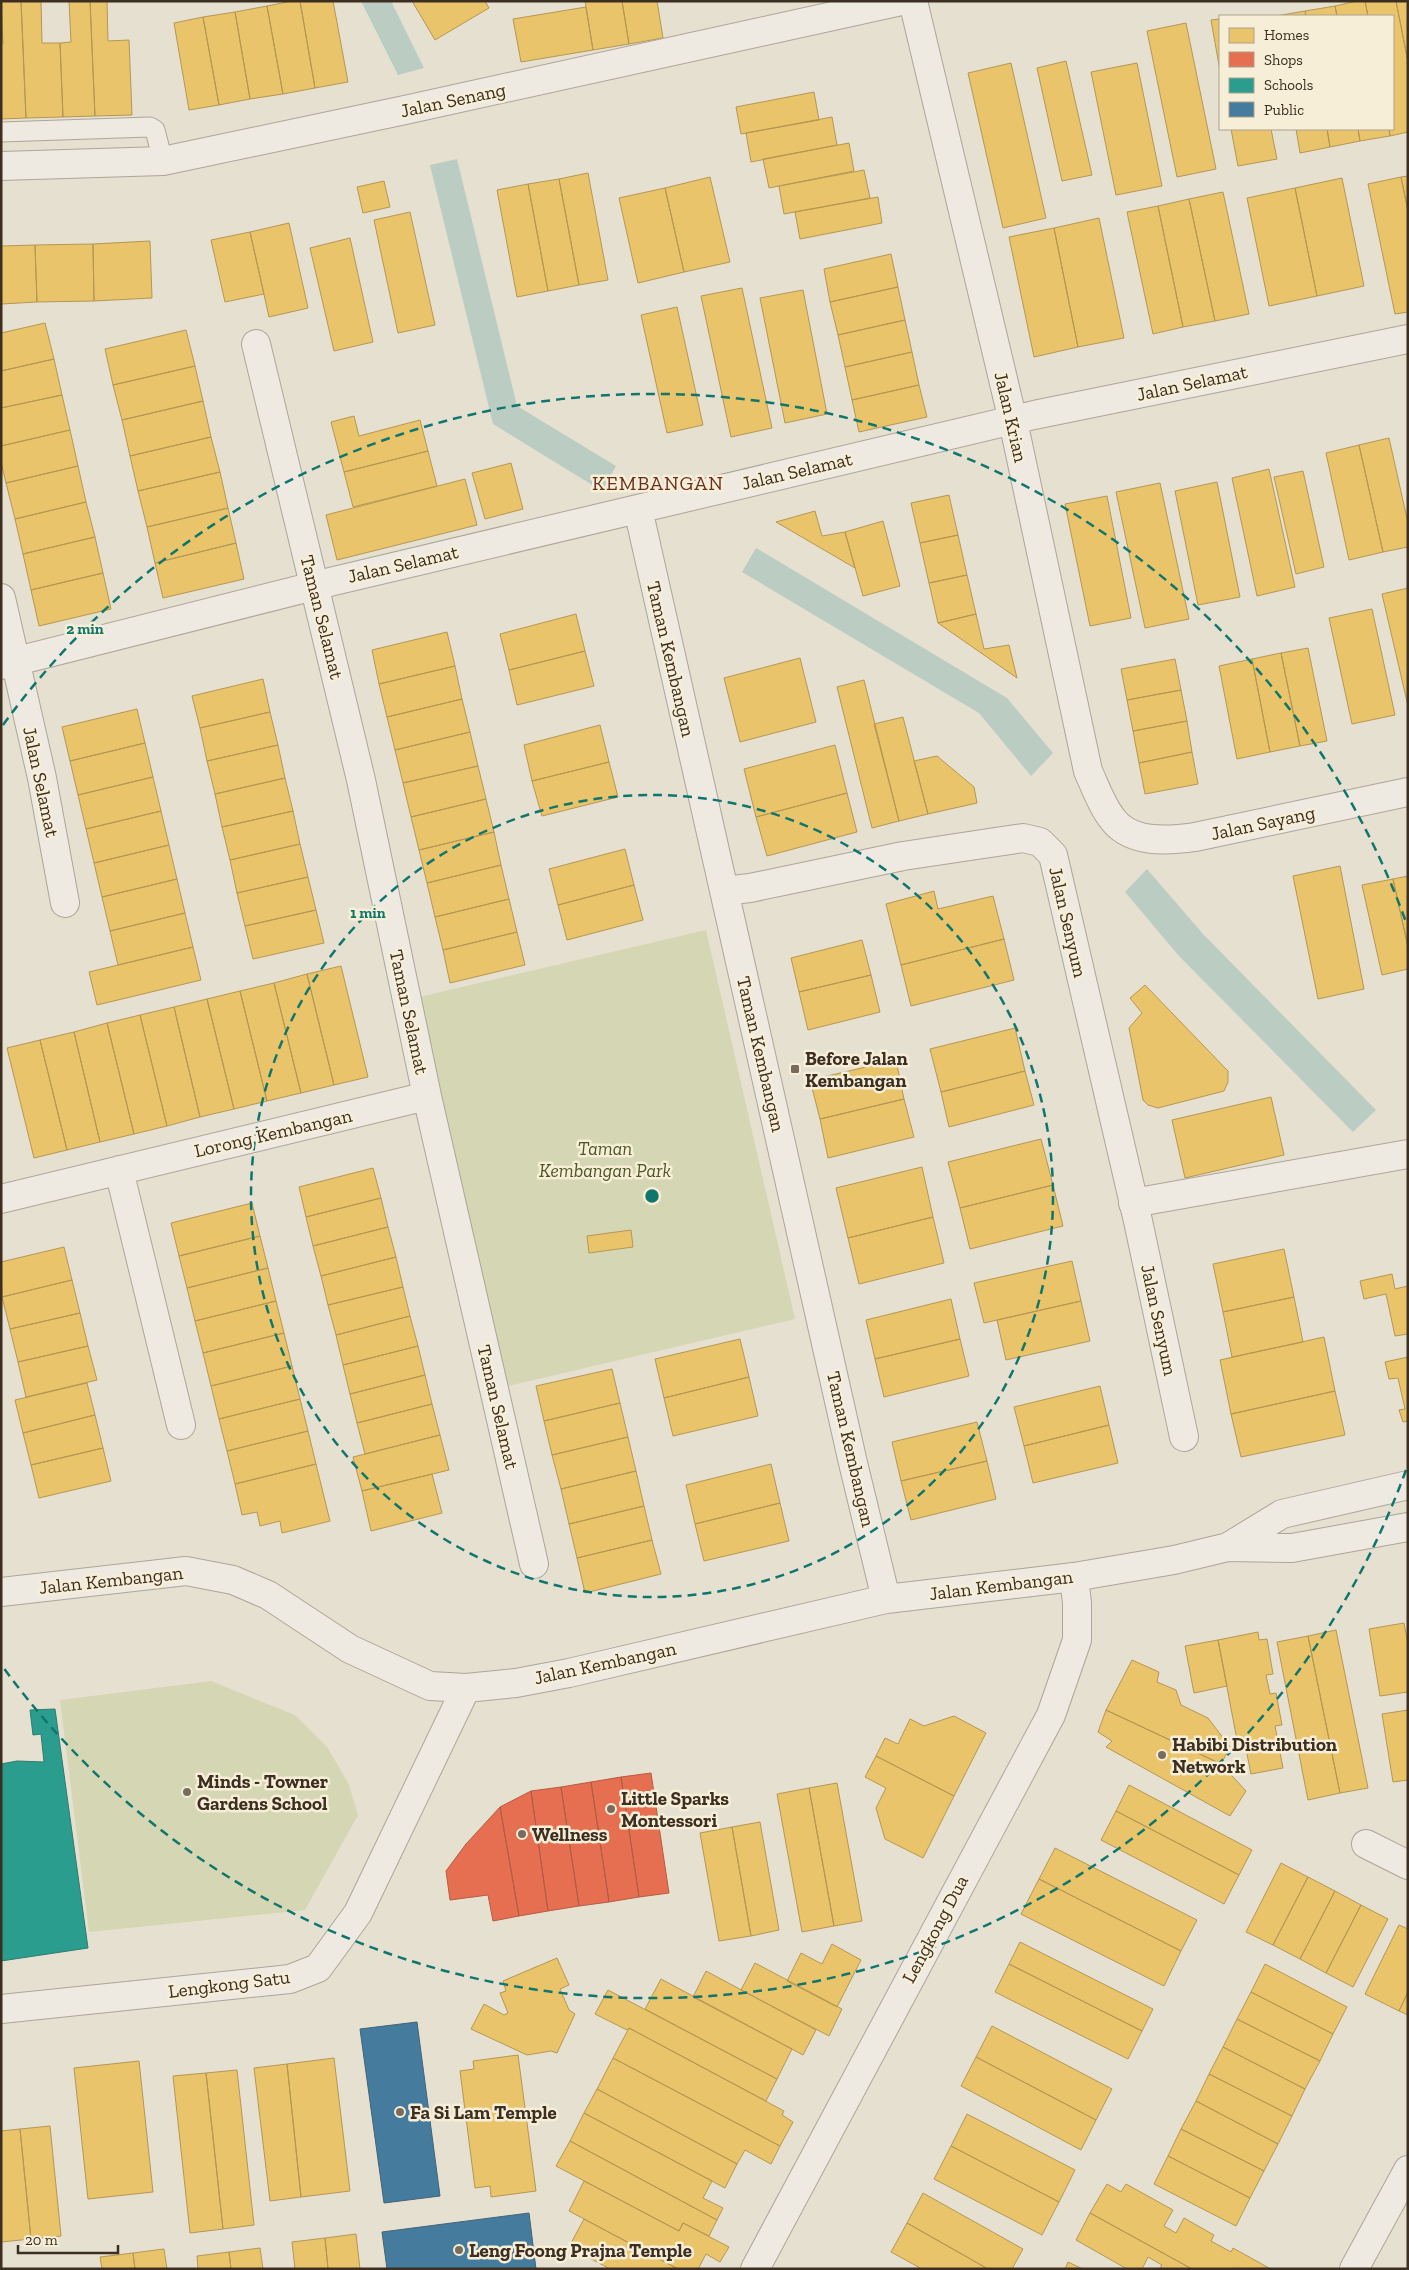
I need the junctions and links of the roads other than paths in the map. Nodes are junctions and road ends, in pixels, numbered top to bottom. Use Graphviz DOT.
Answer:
graph roads {
  1 [pos="901,1"];
  2 [pos="913,1"];
  3 [pos="1,132"];
  4 [pos="163,161"];
  5 [pos="1,166"];
  6 [pos="1408,339"];
  7 [pos="256,344"];
  8 [pos="1012,421"];
  9 [pos="638,509"];
  10 [pos="315,586"];
  11 [pos="1,598"];
  12 [pos="8,663"];
  13 [pos="1408,792"];
  14 [pos="1121,826"];
  15 [pos="724,891"];
  16 [pos="65,902"];
  17 [pos="427,1096"];
  18 [pos="1408,1154"];
  19 [pos="119,1170"];
  20 [pos="1,1199"];
  21 [pos="1133,1203"];
  22 [pos="181,1425"];
  23 [pos="1184,1437"];
  24 [pos="1408,1485"];
  25 [pos="1408,1526"];
  26 [pos="1228,1547"];
  27 [pos="534,1564"];
  28 [pos="1074,1577"];
  29 [pos="1,1592"];
  30 [pos="886,1599"];
  31 [pos="466,1688"];
  32 [pos="1366,1844"];
  33 [pos="1408,1865"];
  34 [pos="1,2009"];
  35 [pos="1408,2170"];
  36 [pos="754,2269"];
  37 [pos="1354,2269"];
  1 -- 4 [label="street, Jalan Senang"];
  2 -- 8 [label="street, Jalan Krian"];
  3 -- 4 [label="lane"];
  4 -- 5 [label="street, Jalan Senang"];
  6 -- 8 [label="street, Jalan Selamat"];
  7 -- 10 [label="street, Taman Selamat"];
  8 -- 9 [label="street, Jalan Selamat"];
  8 -- 14 [label="street, Jalan Krian"];
  9 -- 10 [label="street, Jalan Selamat"];
  9 -- 15 [label="street, Taman Kembangan"];
  10 -- 12 [label="street, Jalan Selamat"];
  10 -- 17 [label="street, Taman Selamat"];
  11 -- 12 [label="street, Jalan Selamat"];
  12 -- 16 [label="street, Jalan Selamat"];
  13 -- 14 [label="street, Jalan Sayang"];
  15 -- 21 [label="street, Jalan Senyum"];
  15 -- 30 [label="street, Taman Kembangan"];
  17 -- 19 [label="street, Lorong Kembangan"];
  17 -- 27 [label="street, Taman Selamat"];
  18 -- 21 [label="street"];
  19 -- 20 [label="street, Lorong Kembangan"];
  19 -- 22 [label="street"];
  21 -- 23 [label="street, Jalan Senyum"];
  24 -- 26 [label="street, Jalan Kembangan"];
  25 -- 26 [label="street, Jalan Kembangan"];
  26 -- 28 [label="street, Jalan Kembangan"];
  28 -- 30 [label="street, Jalan Kembangan"];
  28 -- 36 [label="street, Lengkong Dua"];
  29 -- 31 [label="street, Jalan Kembangan"];
  30 -- 31 [label="street, Jalan Kembangan"];
  31 -- 34 [label="street, Lengkong Satu"];
  32 -- 33 [label="street"];
  35 -- 37 [label="street"];
}
